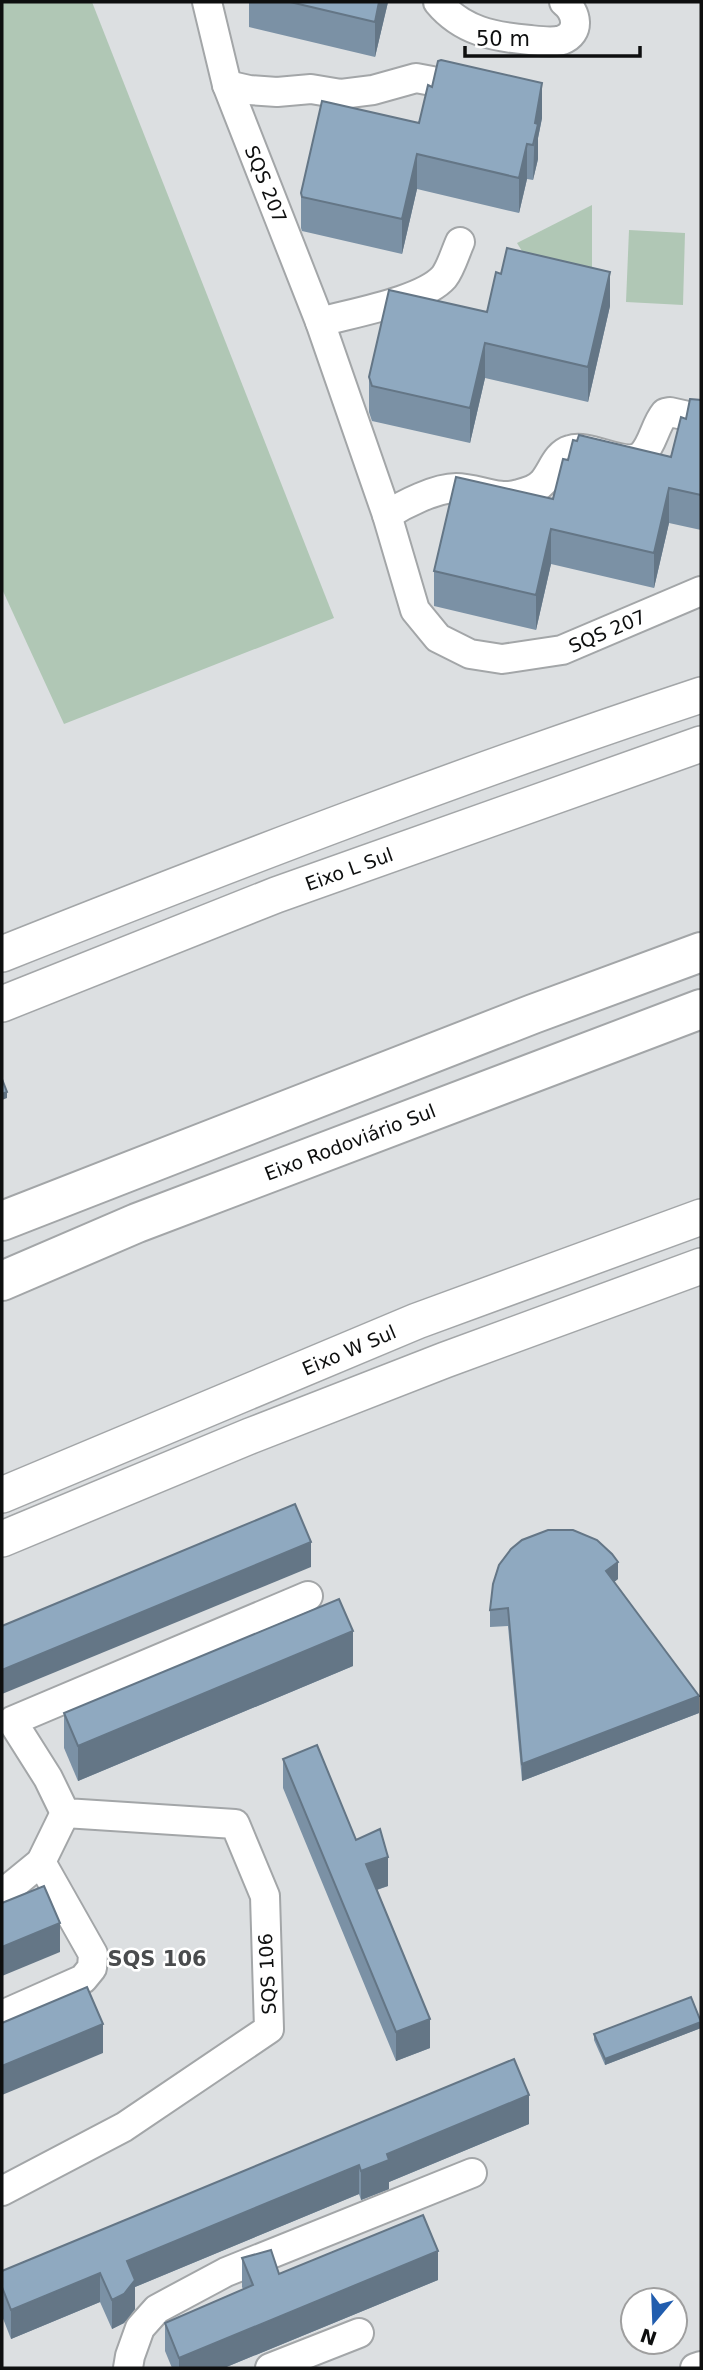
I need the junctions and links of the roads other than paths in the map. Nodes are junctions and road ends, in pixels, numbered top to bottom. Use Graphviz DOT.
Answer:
graph roads {
  1 [pos="207,2"];
  2 [pos="438,2"];
  3 [pos="564,2"];
  4 [pos="432,81"];
  5 [pos="227,85"];
  6 [pos="460,242"];
  7 [pos="320,322"];
  8 [pos="701,419"];
  9 [pos="387,515"];
  10 [pos="701,591"];
  11 [pos="701,695"];
  12 [pos="701,744"];
  13 [pos="701,952"];
  14 [pos="2,954"];
  15 [pos="2,1004"];
  16 [pos="701,1009"];
  17 [pos="701,1217"];
  18 [pos="2,1221"];
  19 [pos="701,1266"];
  20 [pos="2,1281"];
  21 [pos="2,1495"];
  22 [pos="2,1539"];
  23 [pos="308,1596"];
  24 [pos="7,1723"];
  25 [pos="65,1813"];
  26 [pos="41,1862"];
  27 [pos="2,1894"];
  28 [pos="2,2015"];
  29 [pos="472,2173"];
  30 [pos="2,2191"];
  31 [pos="359,2333"];
  32 [pos="701,2366"];
  33 [pos="128,2368"];
  34 [pos="270,2368"];
  35 [pos="695,2368"];
  1 -- 5 [label="street, SQS 207"];
  2 -- 3 [label="street"];
  4 -- 5 [label="street"];
  5 -- 7 [label="street, SQS 207"];
  6 -- 7 [label="street"];
  7 -- 9 [label="street, SQS 207"];
  8 -- 9 [label="street"];
  9 -- 10 [label="street, SQS 207"];
  11 -- 14 [label="main road"];
  12 -- 15 [label="main road, Eixo L Sul"];
  13 -- 18 [label="highway"];
  16 -- 20 [label="highway, Eixo Rodoviário Sul"];
  17 -- 21 [label="main road, Eixo W Sul"];
  19 -- 22 [label="main road"];
  23 -- 24 [label="street"];
  24 -- 25 [label="street"];
  25 -- 26 [label="street"];
  25 -- 30 [label="street, SQS 106"];
  26 -- 27 [label="street"];
  26 -- 28 [label="street"];
  29 -- 33 [label="street"];
  31 -- 34 [label="street"];
  32 -- 35 [label="street"];
}
